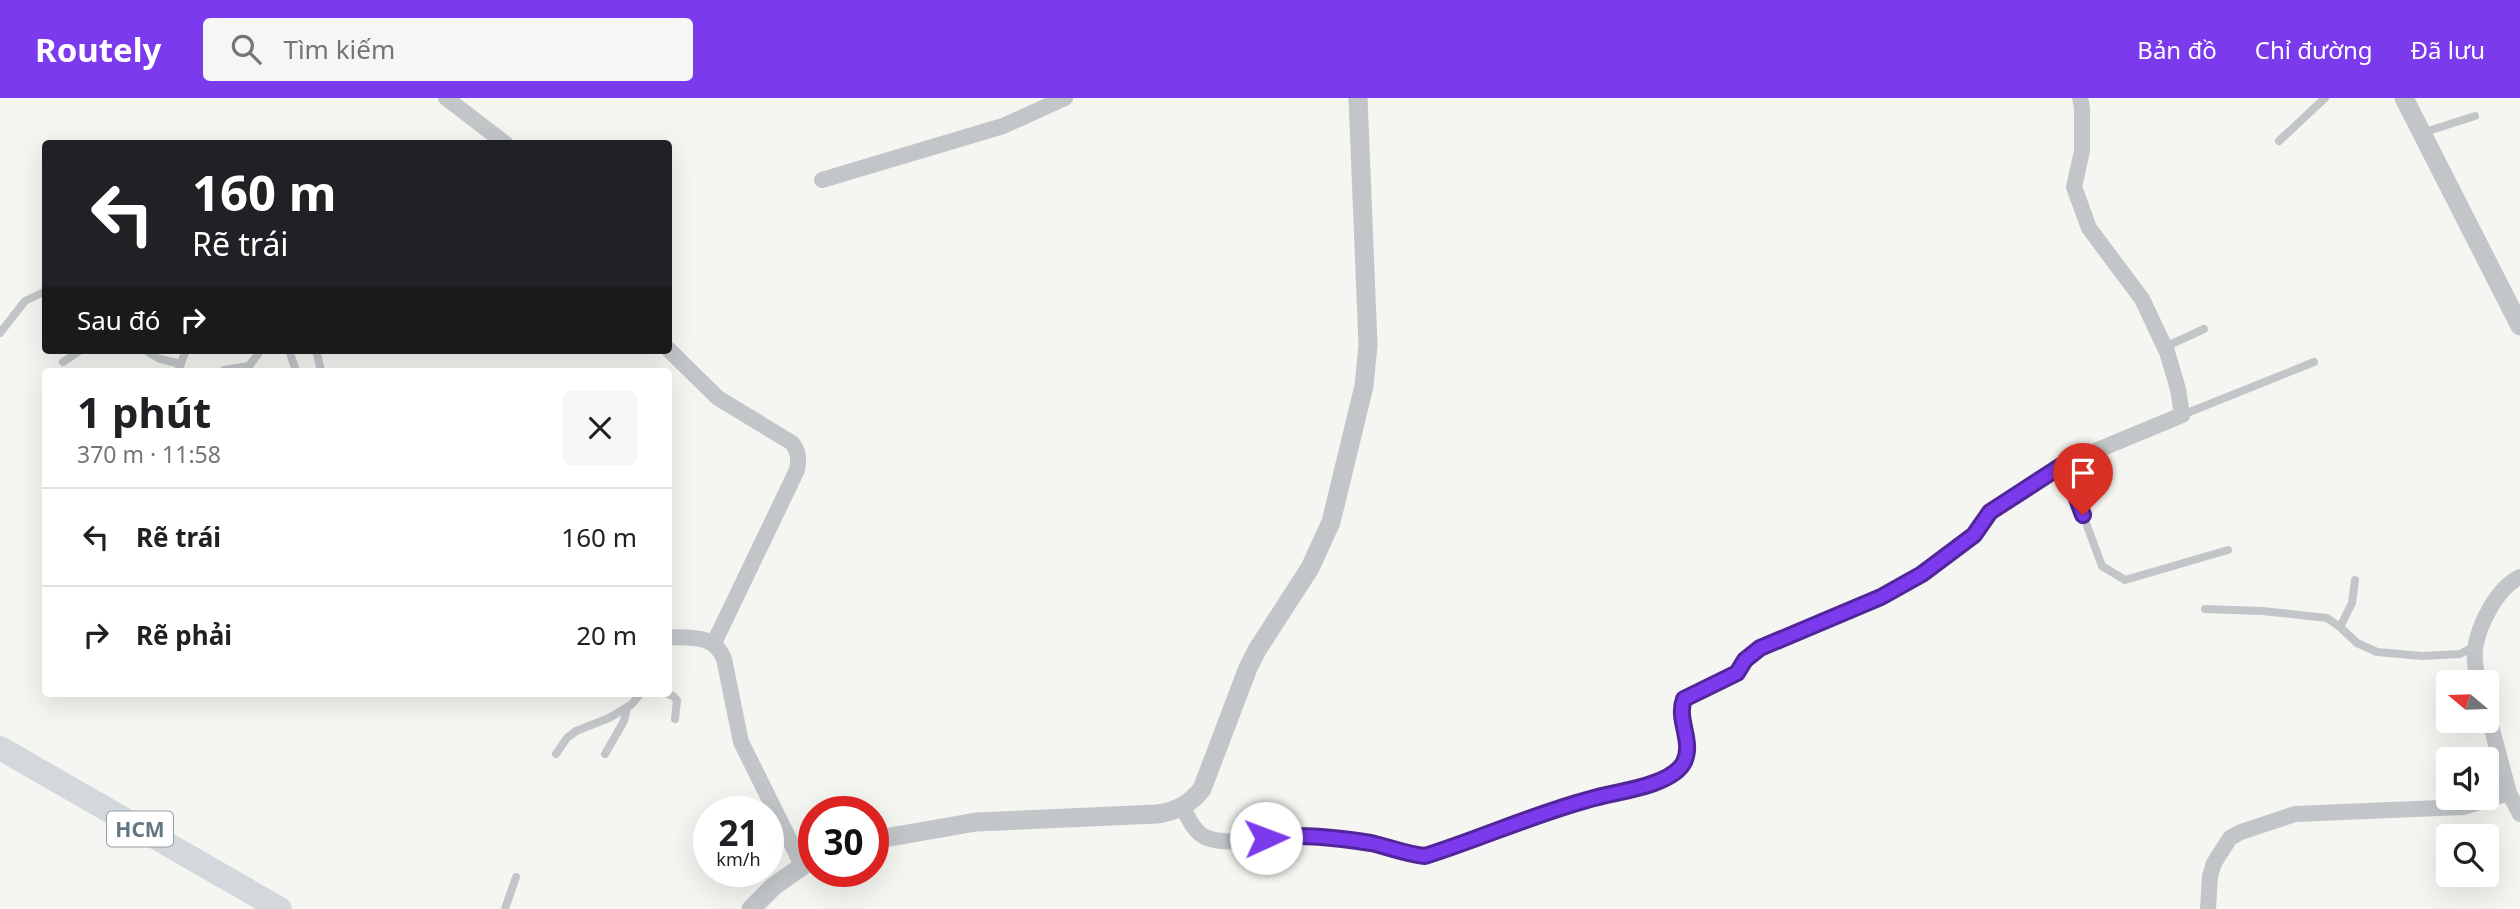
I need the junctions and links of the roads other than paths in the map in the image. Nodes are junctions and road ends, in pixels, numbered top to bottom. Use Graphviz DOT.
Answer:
graph roads {
  1 [pos="446,98"];
  2 [pos="1065,98"];
  3 [pos="1358,98"];
  4 [pos="2080,98"];
  5 [pos="2325,98"];
  6 [pos="2404,98"];
  7 [pos="2475,116"];
  8 [pos="2422,133"];
  9 [pos="496,140"];
  10 [pos="2279,141"];
  11 [pos="822,180"];
  12 [pos="42,293"];
  13 [pos="2520,326"];
  14 [pos="2204,329"];
  15 [pos="0,333"];
  16 [pos="2165,347"];
  17 [pos="672,353"];
  18 [pos="75,354"];
  19 [pos="152,354"];
  20 [pos="258,354"];
  21 [pos="63,362"];
  22 [pos="2314,362"];
  23 [pos="180,368"];
  24 [pos="236,368"];
  25 [pos="2182,415"];
  26 [pos="2064,464"];
  27 [pos="2228,550"];
  28 [pos="2520,577"];
  29 [pos="2355,580"];
  30 [pos="2205,609"];
  31 [pos="2340,626"];
  32 [pos="672,637"];
  33 [pos="714,643"];
  34 [pos="2475,646"];
  35 [pos="2476,670"];
  36 [pos="672,696"];
  37 [pos="637,697"];
  38 [pos="627,708"];
  39 [pos="675,719"];
  40 [pos="2493,733"];
  41 [pos="0,748"];
  42 [pos="556,754"];
  43 [pos="606,754"];
  44 [pos="2509,793"];
  45 [pos="1182,807"];
  46 [pos="2520,814"];
  47 [pos="889,837"];
  48 [pos="798,844"];
  49 [pos="798,869"];
  50 [pos="516,877"];
  51 [pos="280,909"];
  52 [pos="505,909"];
  53 [pos="751,909"];
  54 [pos="2208,909"];
  1 -- 9 [label="street"];
  2 -- 11 [label="street"];
  3 -- 45 [label="street"];
  4 -- 16 [label="street"];
  5 -- 10 [label="lane"];
  6 -- 8 [label="street"];
  7 -- 8 [label="lane"];
  8 -- 13 [label="street"];
  12 -- 15 [label="lane"];
  14 -- 16 [label="lane"];
  16 -- 25 [label="street"];
  17 -- 33 [label="street"];
  18 -- 21 [label="lane"];
  19 -- 23 [label="lane"];
  20 -- 24 [label="lane"];
  22 -- 25 [label="lane"];
  25 -- 26 [label="street"];
  26 -- 27 [label="lane"];
  26 -- 45 [label="street"];
  28 -- 34 [label="street"];
  29 -- 31 [label="lane"];
  30 -- 31 [label="lane"];
  31 -- 34 [label="lane"];
  32 -- 33 [label="street"];
  33 -- 48 [label="street"];
  34 -- 35 [label="street"];
  36 -- 39 [label="lane"];
  37 -- 38 [label="lane"];
  38 -- 42 [label="lane"];
  38 -- 43 [label="lane"];
  40 -- 44 [label="street"];
  41 -- 51 [label="highway, HCM"];
  44 -- 46 [label="street"];
  44 -- 54 [label="street"];
  45 -- 47 [label="street"];
  49 -- 53 [label="street"];
  50 -- 52 [label="lane"];
}
